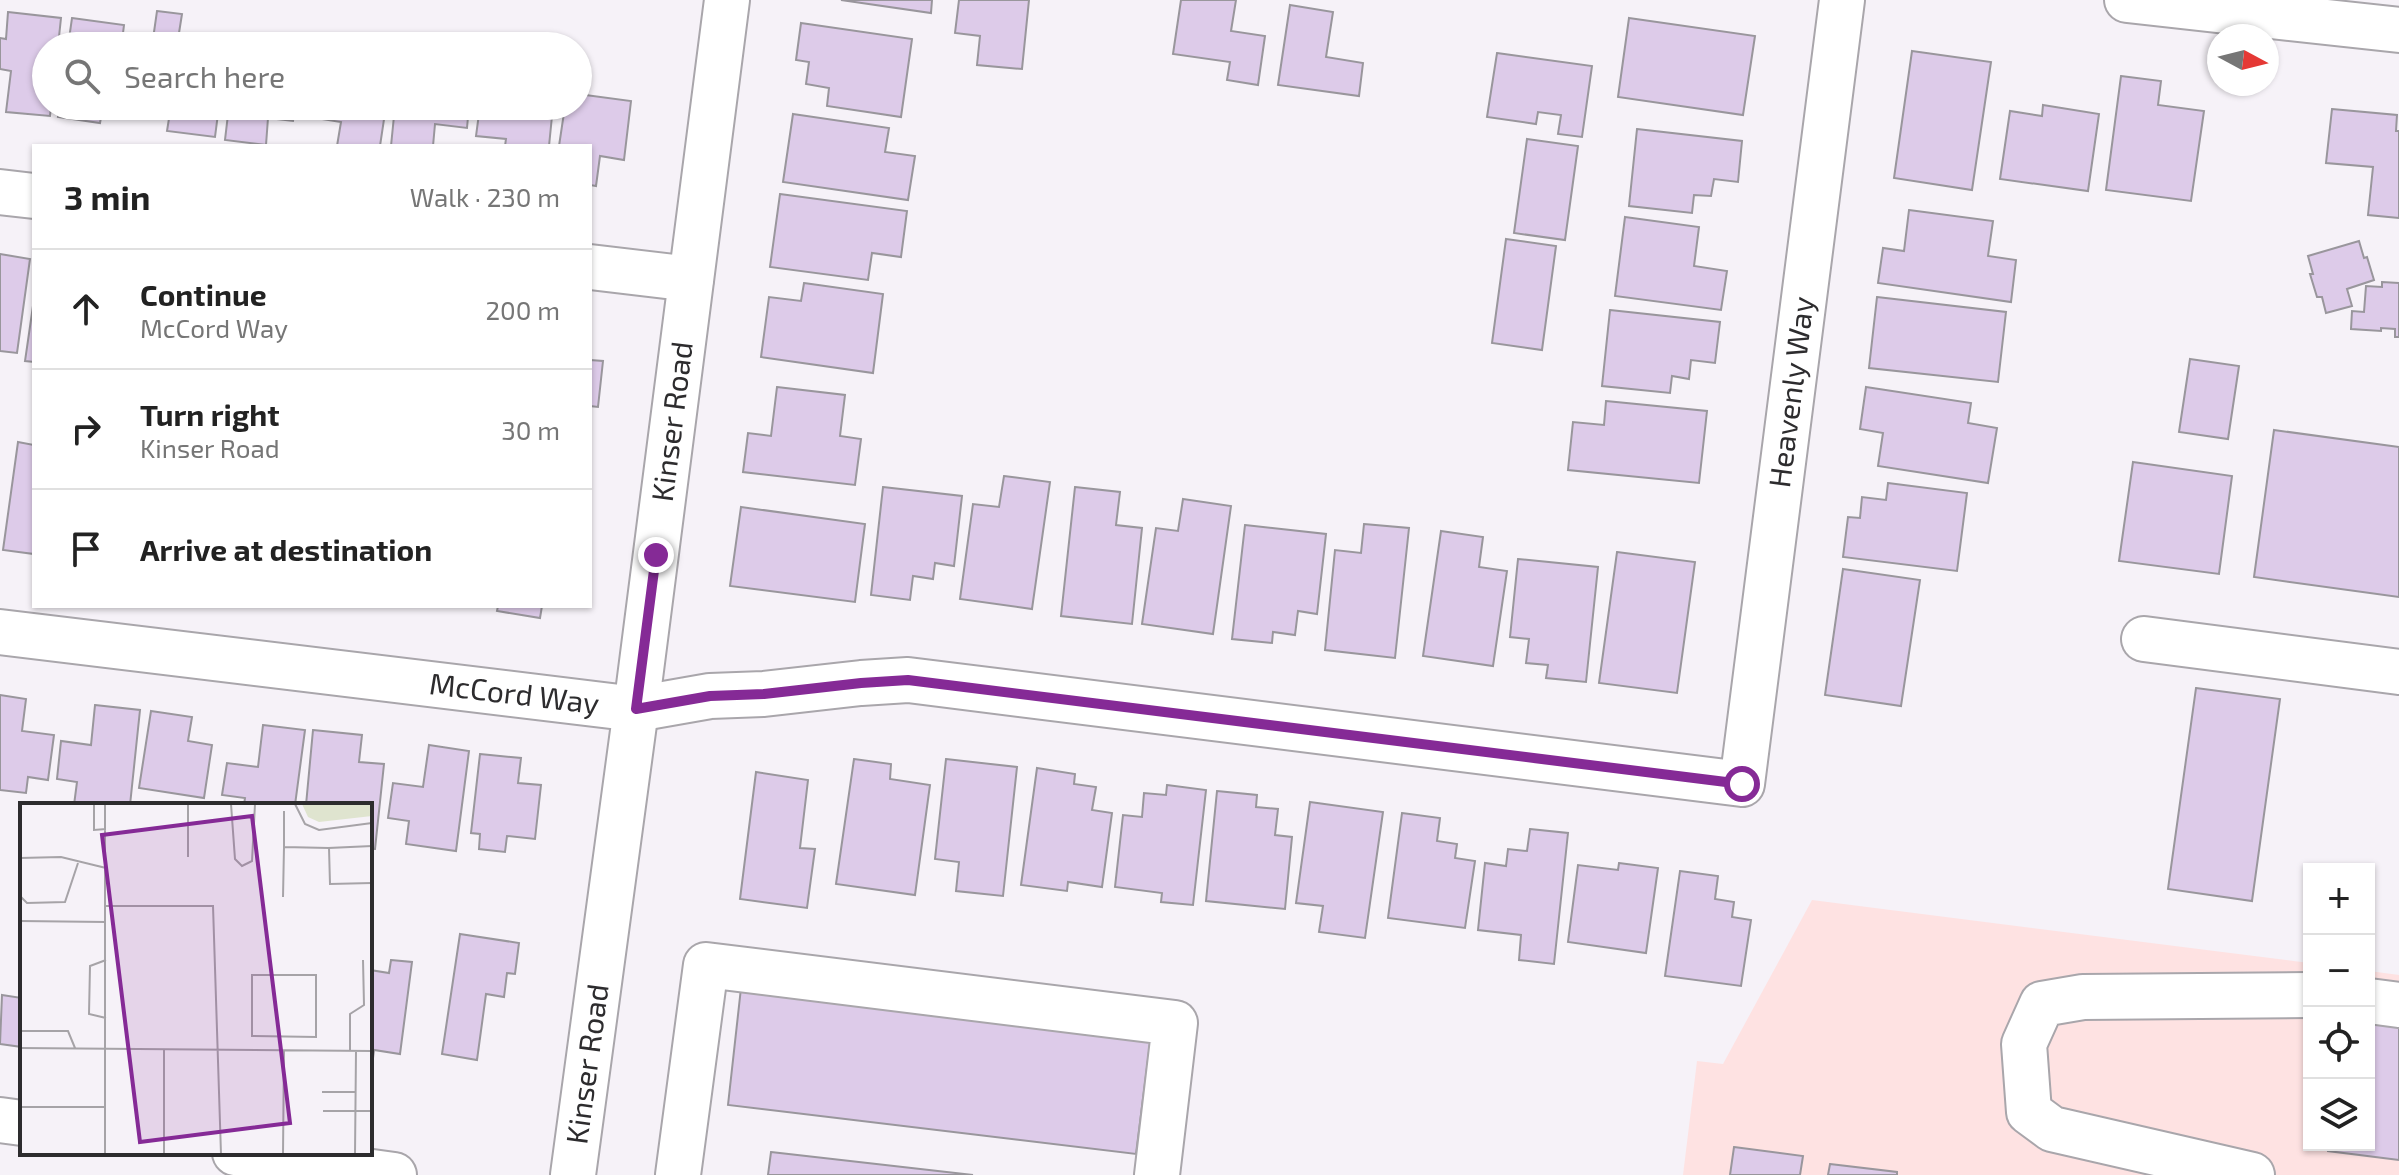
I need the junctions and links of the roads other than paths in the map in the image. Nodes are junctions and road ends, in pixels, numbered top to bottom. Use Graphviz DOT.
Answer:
graph roads {
  1 [pos="727,0"];
  2 [pos="1842,0"];
  3 [pos="2133,0"];
  4 [pos="2399,30"];
  5 [pos="0,192"];
  6 [pos="32,196"];
  7 [pos="592,267"];
  8 [pos="691,279"];
  9 [pos="0,632"];
  10 [pos="2144,639"];
  11 [pos="2399,672"];
  12 [pos="636,709"];
  13 [pos="1742,784"];
  14 [pos="2303,995"];
  15 [pos="2375,1002"];
  16 [pos="2399,1005"];
  17 [pos="0,1120"];
  18 [pos="20,1123"];
  19 [pos="249,1155"];
  20 [pos="394,1175"];
  21 [pos="573,1175"];
  22 [pos="678,1175"];
  23 [pos="1157,1175"];
  24 [pos="2252,1175"];
  1 -- 8 [label="street, Kinser Road"];
  2 -- 13 [label="street, Heavenly Way"];
  3 -- 4 [label="street"];
  5 -- 6 [label="street"];
  7 -- 8 [label="street"];
  8 -- 12 [label="street, Kinser Road"];
  9 -- 12 [label="street, McCord Way"];
  10 -- 11 [label="street"];
  12 -- 13 [label="street, McCord Way"];
  12 -- 21 [label="street, Kinser Road"];
  14 -- 24 [label="street"];
  15 -- 16 [label="street"];
  17 -- 18 [label="street"];
  19 -- 20 [label="street"];
  22 -- 23 [label="street"];
}
